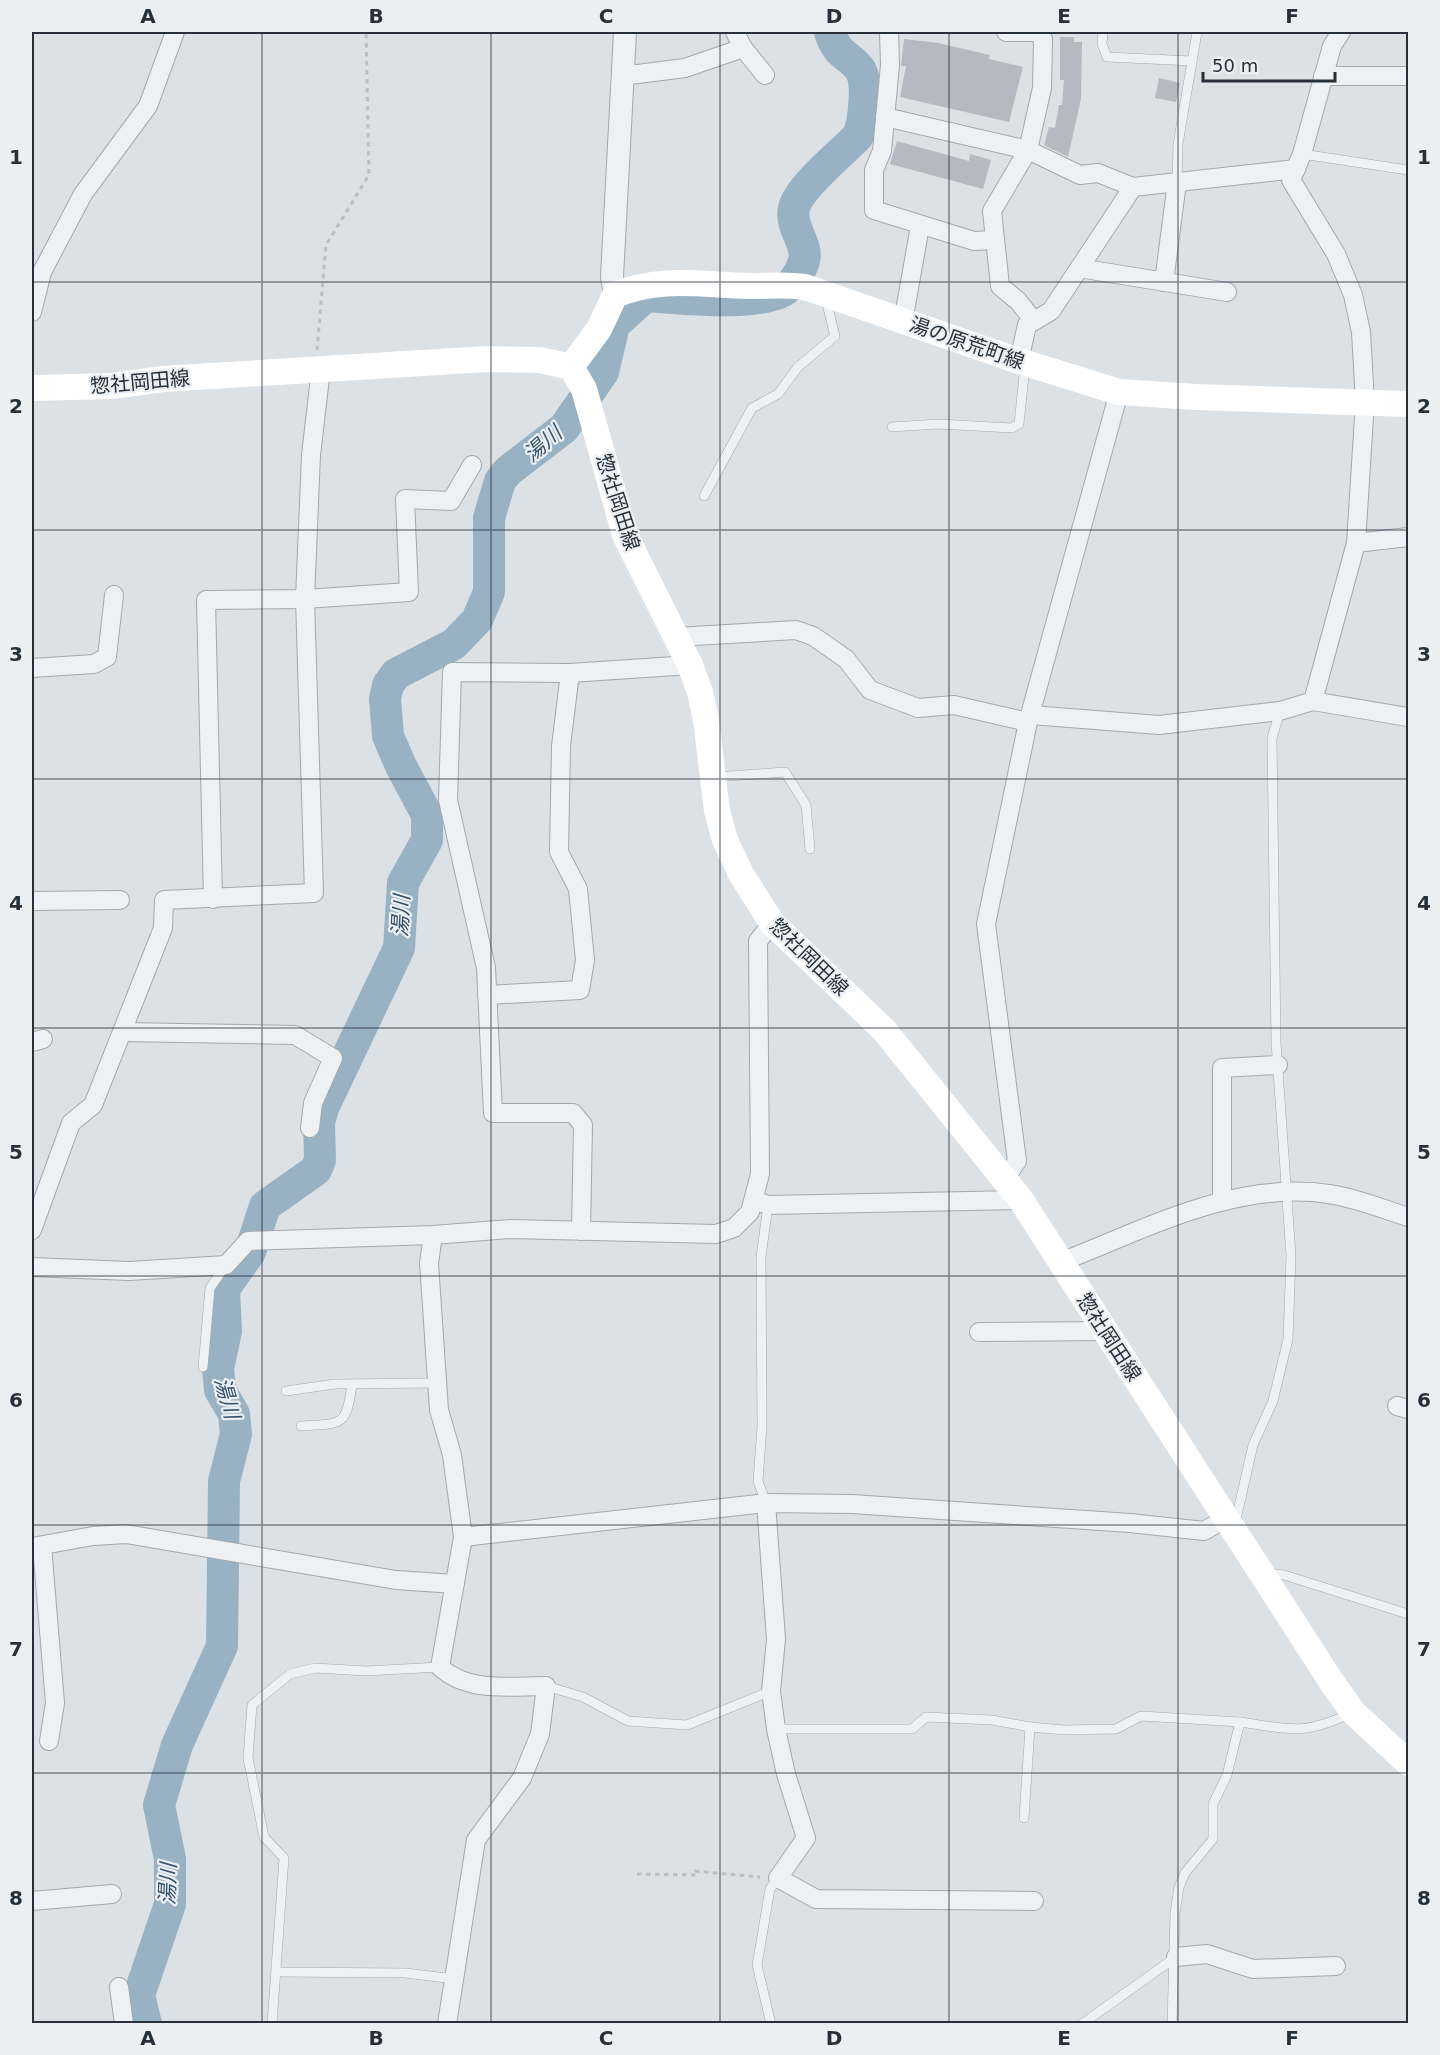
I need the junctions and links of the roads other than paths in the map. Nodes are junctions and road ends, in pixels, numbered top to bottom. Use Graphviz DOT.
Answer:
graph roads {
  1 [pos="175,32"];
  2 [pos="625,32"];
  3 [pos="735,32"];
  4 [pos="889,32"];
  5 [pos="1006,32"];
  6 [pos="1102,32"];
  7 [pos="1197,32"];
  8 [pos="1341,32"];
  9 [pos="743,48"];
  10 [pos="1192,61"];
  11 [pos="765,75"];
  12 [pos="622,76"];
  13 [pos="1323,76"];
  14 [pos="1408,76"];
  15 [pos="885,117"];
  16 [pos="1028,150"];
  17 [pos="1299,161"];
  18 [pos="1408,170"];
  19 [pos="1177,182"];
  20 [pos="1133,187"];
  21 [pos="920,226"];
  22 [pos="994,240"];
  23 [pos="1078,268"];
  24 [pos="1164,282"];
  25 [pos="1227,291"];
  26 [pos="615,295"];
  27 [pos="824,295"];
  28 [pos="32,312"];
  29 [pos="1034,321"];
  30 [pos="903,322"];
  31 [pos="1022,362"];
  32 [pos="571,367"];
  33 [pos="318,370"];
  34 [pos="32,388"];
  35 [pos="1119,392"];
  36 [pos="1365,402"];
  37 [pos="1408,404"];
  38 [pos="892,427"];
  39 [pos="472,465"];
  40 [pos="704,496"];
  41 [pos="1408,537"];
  42 [pos="1356,543"];
  43 [pos="114,595"];
  44 [pos="305,599"];
  45 [pos="677,637"];
  46 [pos="690,665"];
  47 [pos="32,668"];
  48 [pos="570,673"];
  49 [pos="1313,701"];
  50 [pos="1280,711"];
  51 [pos="1408,717"];
  52 [pos="1029,718"];
  53 [pos="712,777"];
  54 [pos="810,849"];
  55 [pos="213,899"];
  56 [pos="120,900"];
  57 [pos="32,901"];
  58 [pos="772,923"];
  59 [pos="487,995"];
  60 [pos="122,1032"];
  61 [pos="1278,1065"];
  62 [pos="310,1128"];
  63 [pos="1005,1179"];
  64 [pos="1288,1192"];
  65 [pos="1021,1200"];
  66 [pos="1222,1200"];
  67 [pos="761,1202"];
  68 [pos="1408,1217"];
  69 [pos="32,1230"];
  70 [pos="581,1231"];
  71 [pos="433,1235"];
  72 [pos="1061,1262"];
  73 [pos="225,1265"];
  74 [pos="32,1267"];
  75 [pos="1106,1331"];
  76 [pos="979,1332"];
  77 [pos="203,1368"];
  78 [pos="437,1383"];
  79 [pos="352,1385"];
  80 [pos="286,1391"];
  81 [pos="301,1426"];
  82 [pos="766,1503"];
  83 [pos="1230,1524"];
  84 [pos="463,1537"];
  85 [pos="37,1547"];
  86 [pos="1262,1572"];
  87 [pos="454,1584"];
  88 [pos="1408,1614"];
  89 [pos="440,1667"];
  90 [pos="546,1686"];
  91 [pos="771,1691"];
  92 [pos="1353,1712"];
  93 [pos="1240,1722"];
  94 [pos="1030,1726"];
  95 [pos="776,1729"];
  96 [pos="49,1741"];
  97 [pos="1408,1763"];
  98 [pos="1024,1818"];
  99 [pos="778,1878"];
  100 [pos="112,1894"];
  101 [pos="32,1901"];
  102 [pos="1035,1901"];
  103 [pos="1176,1957"];
  104 [pos="1335,1966"];
  105 [pos="277,1972"];
  106 [pos="456,1979"];
  107 [pos="119,1987"];
  108 [pos="124,2024"];
  109 [pos="272,2024"];
  110 [pos="447,2024"];
  111 [pos="771,2024"];
  112 [pos="1082,2024"];
  113 [pos="1172,2024"];
  1 -- 28 [label="street"];
  2 -- 12 [label="street"];
  3 -- 9 [label="street"];
  4 -- 15 [label="street"];
  5 -- 16 [label="street"];
  6 -- 10 [label="lane"];
  7 -- 10 [label="lane"];
  8 -- 13 [label="street"];
  9 -- 11 [label="street"];
  9 -- 12 [label="street"];
  10 -- 19 [label="lane"];
  12 -- 26 [label="street"];
  13 -- 14 [label="street"];
  13 -- 17 [label="street"];
  15 -- 16 [label="street"];
  15 -- 21 [label="street"];
  16 -- 20 [label="street"];
  16 -- 22 [label="street"];
  17 -- 18 [label="lane"];
  17 -- 19 [label="street"];
  17 -- 36 [label="street"];
  19 -- 20 [label="street"];
  19 -- 24 [label="street"];
  20 -- 23 [label="street"];
  21 -- 22 [label="street"];
  21 -- 30 [label="street"];
  22 -- 29 [label="street"];
  23 -- 24 [label="street"];
  23 -- 29 [label="street"];
  24 -- 25 [label="street"];
  26 -- 27 [label="main road, 湯の原荒町線"];
  26 -- 32 [label="main road"];
  27 -- 30 [label="main road, 湯の原荒町線"];
  27 -- 40 [label="lane"];
  29 -- 31 [label="street"];
  30 -- 31 [label="main road, 湯の原荒町線"];
  31 -- 35 [label="main road, 湯の原荒町線"];
  31 -- 38 [label="lane"];
  32 -- 33 [label="main road, 惣社岡田線"];
  32 -- 45 [label="main road, 惣社岡田線"];
  33 -- 34 [label="main road, 惣社岡田線"];
  33 -- 44 [label="street"];
  35 -- 36 [label="main road, 湯の原荒町線"];
  35 -- 52 [label="street"];
  36 -- 37 [label="main road, 湯の原荒町線"];
  36 -- 42 [label="street"];
  39 -- 44 [label="street"];
  41 -- 42 [label="street"];
  42 -- 49 [label="street"];
  43 -- 47 [label="street"];
  44 -- 55 [label="street"];
  44 -- 55 [label="street"];
  45 -- 46 [label="main road, 惣社岡田線"];
  45 -- 52 [label="street"];
  46 -- 48 [label="street"];
  46 -- 53 [label="main road, 惣社岡田線"];
  48 -- 59 [label="street"];
  48 -- 59 [label="street"];
  49 -- 50 [label="street"];
  49 -- 51 [label="street"];
  50 -- 52 [label="street"];
  50 -- 61 [label="lane"];
  52 -- 63 [label="street"];
  53 -- 54 [label="lane"];
  53 -- 58 [label="main road, 惣社岡田線"];
  55 -- 60 [label="street"];
  56 -- 57 [label="street"];
  58 -- 63 [label="main road, 惣社岡田線"];
  58 -- 67 [label="street"];
  59 -- 70 [label="street"];
  60 -- 62 [label="street"];
  60 -- 69 [label="street"];
  61 -- 64 [label="lane"];
  61 -- 66 [label="street"];
  63 -- 65 [label="main road, 惣社岡田線"];
  64 -- 66 [label="street"];
  64 -- 68 [label="street"];
  64 -- 83 [label="lane"];
  65 -- 67 [label="street"];
  65 -- 72 [label="main road, 惣社岡田線"];
  66 -- 72 [label="street"];
  67 -- 70 [label="street"];
  67 -- 82 [label="lane"];
  70 -- 71 [label="street"];
  71 -- 73 [label="street"];
  71 -- 78 [label="street"];
  72 -- 75 [label="main road, 惣社岡田線"];
  73 -- 74 [label="street"];
  73 -- 77 [label="lane"];
  75 -- 76 [label="street"];
  75 -- 83 [label="main road, 惣社岡田線"];
  78 -- 79 [label="lane"];
  78 -- 84 [label="street"];
  79 -- 80 [label="lane"];
  79 -- 81 [label="lane"];
  82 -- 83 [label="street"];
  82 -- 84 [label="street"];
  82 -- 91 [label="street"];
  83 -- 86 [label="main road, 惣社岡田線"];
  84 -- 87 [label="street"];
  85 -- 87 [label="street"];
  85 -- 96 [label="street"];
  86 -- 88 [label="lane"];
  86 -- 92 [label="main road, 惣社岡田線"];
  87 -- 89 [label="street"];
  89 -- 90 [label="street"];
  89 -- 105 [label="lane"];
  90 -- 91 [label="lane"];
  90 -- 106 [label="street"];
  91 -- 95 [label="street"];
  92 -- 93 [label="lane"];
  92 -- 97 [label="main road, 惣社岡田線"];
  93 -- 94 [label="lane"];
  93 -- 103 [label="lane"];
  94 -- 95 [label="lane"];
  94 -- 98 [label="lane"];
  95 -- 99 [label="street"];
  99 -- 102 [label="street"];
  99 -- 111 [label="lane"];
  100 -- 101 [label="street"];
  103 -- 104 [label="street"];
  103 -- 112 [label="lane"];
  103 -- 113 [label="lane"];
  105 -- 106 [label="lane"];
  105 -- 109 [label="lane"];
  106 -- 110 [label="street"];
  107 -- 108 [label="street"];
}
